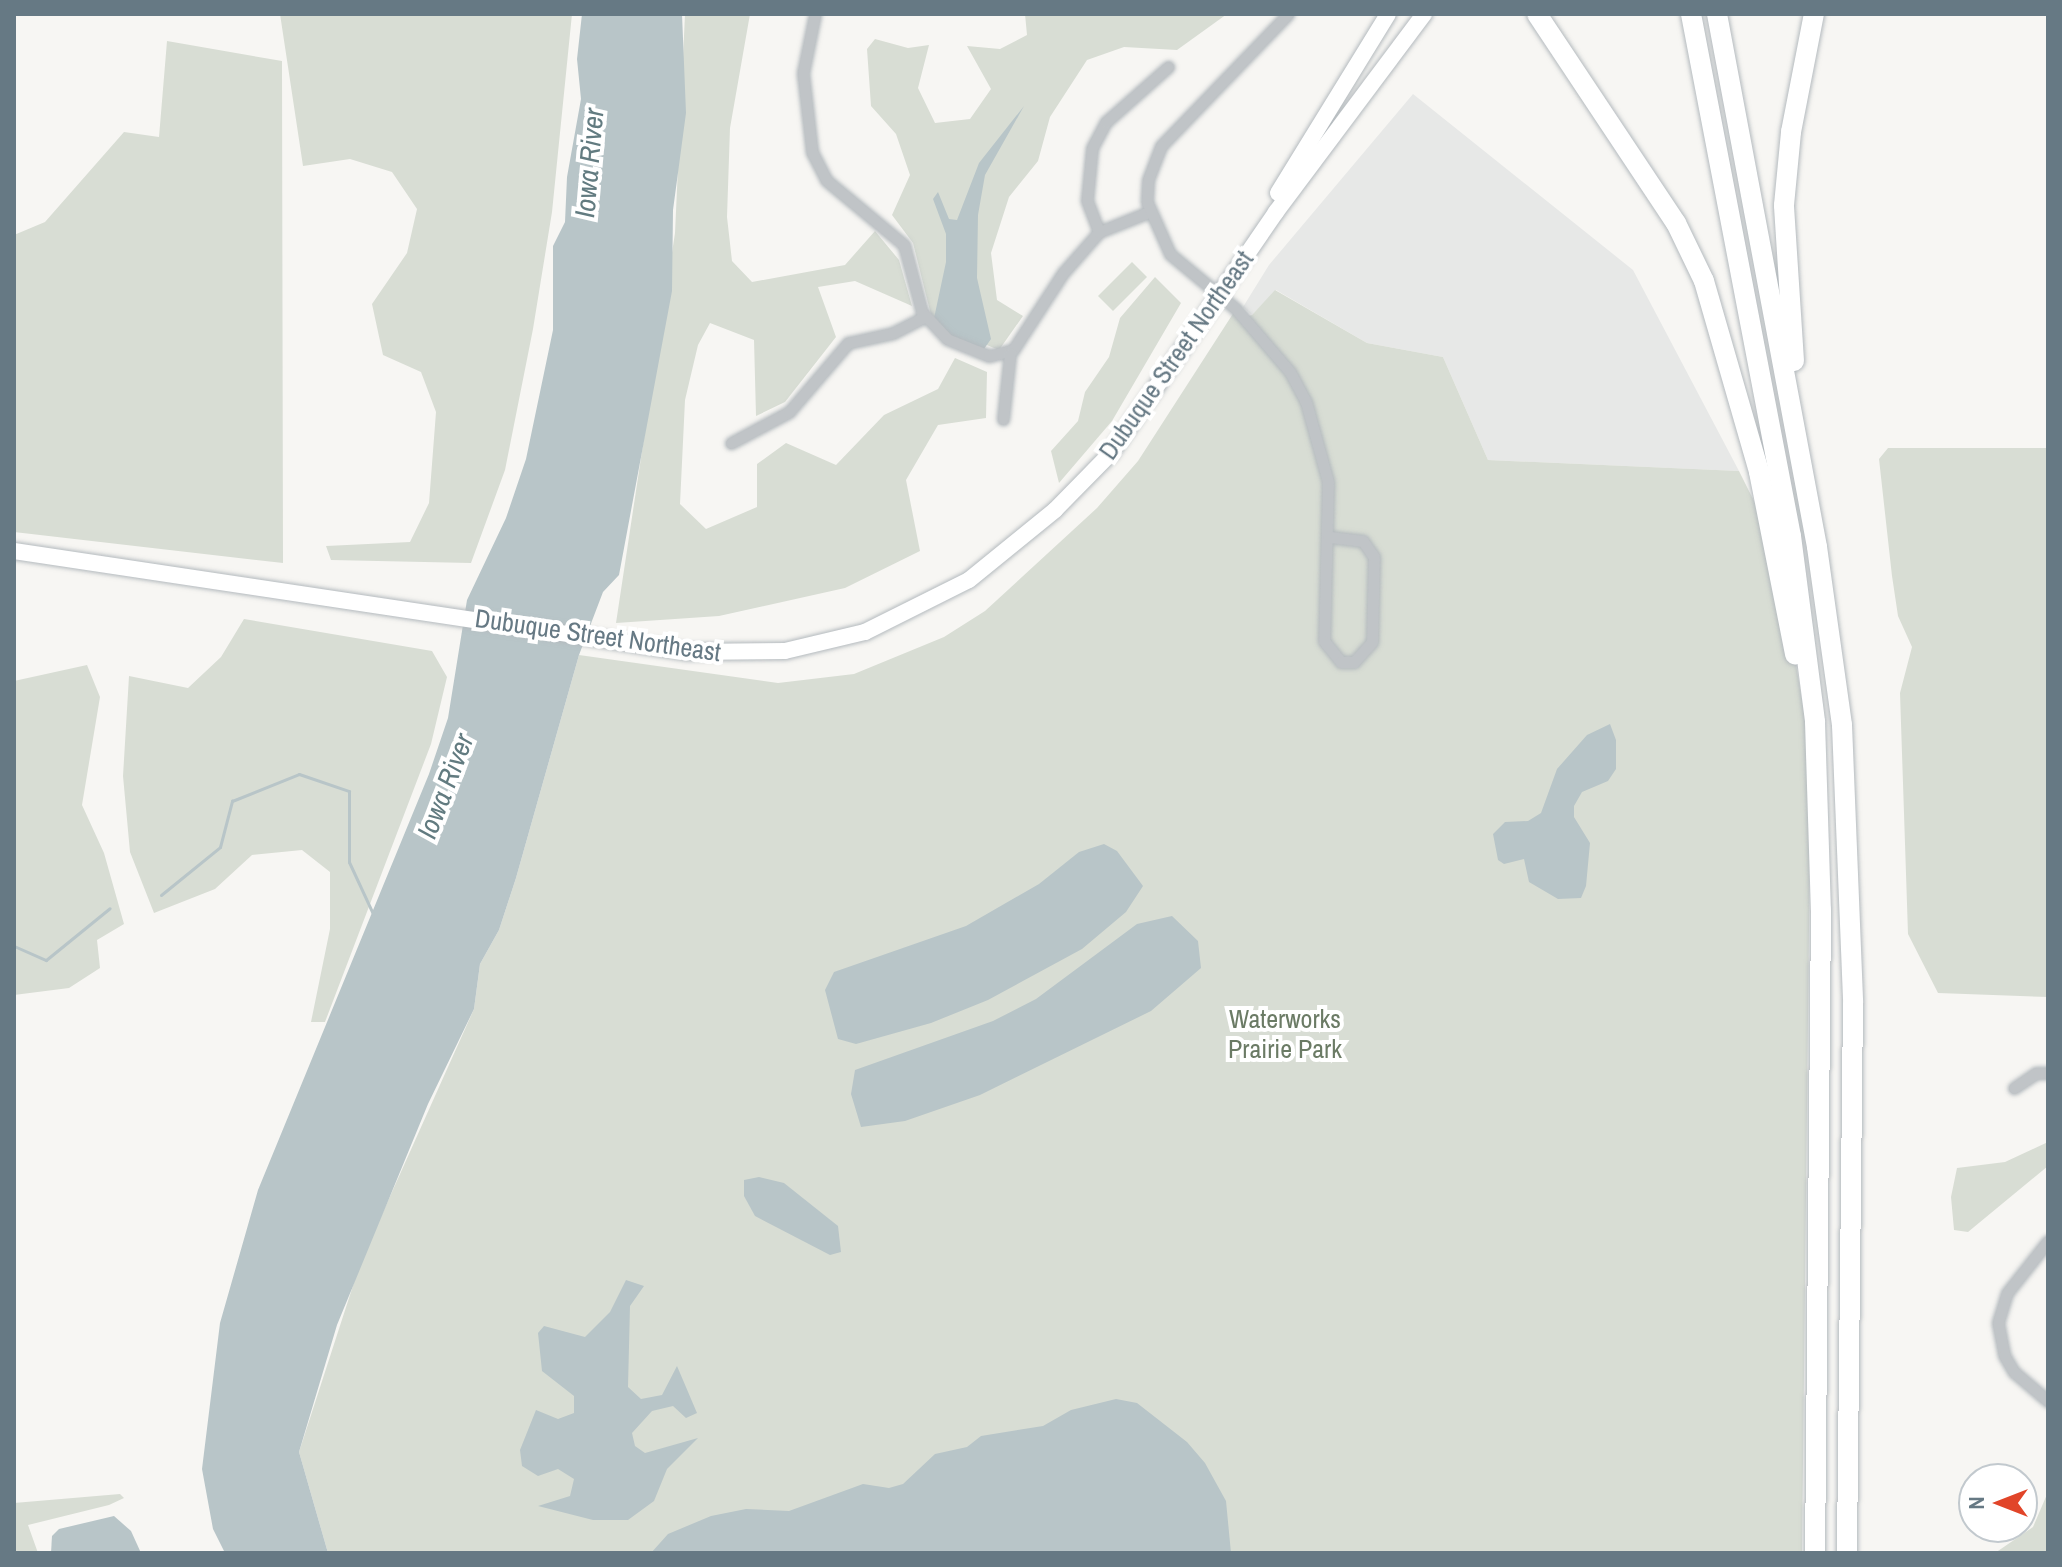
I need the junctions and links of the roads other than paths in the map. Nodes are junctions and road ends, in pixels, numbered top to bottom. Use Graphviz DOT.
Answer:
graph roads {
  1 [pos="815,14"];
  2 [pos="1288,14"];
  3 [pos="1388,14"];
  4 [pos="1424,14"];
  5 [pos="1537,14"];
  6 [pos="1691,14"];
  7 [pos="1717,14"];
  8 [pos="1814,14"];
  9 [pos="1168,67"];
  10 [pos="1149,212"];
  11 [pos="1099,232"];
  12 [pos="1224,288"];
  13 [pos="925,317"];
  14 [pos="1010,353"];
  15 [pos="1003,419"];
  16 [pos="731,443"];
  17 [pos="1328,537"];
  18 [pos="1817,547"];
  19 [pos="14,551"];
  20 [pos="1817,809"];
  21 [pos="2048,1073"];
  22 [pos="2014,1088"];
  23 [pos="2048,1241"];
  24 [pos="2048,1401"];
  25 [pos="1815,1553"];
  26 [pos="1847,1553"];
  1 -- 13 [label="street"];
  2 -- 10 [label="street"];
  3 -- 12 [label="main road"];
  4 -- 12 [label="main road, Dubuque Street Northeast"];
  5 -- 20 [label="highway"];
  6 -- 20 [label="highway"];
  7 -- 18 [label="highway"];
  8 -- 18 [label="highway"];
  9 -- 11 [label="street"];
  10 -- 11 [label="street"];
  10 -- 12 [label="street"];
  11 -- 14 [label="street"];
  12 -- 17 [label="street"];
  12 -- 19 [label="main road, Dubuque Street Northeast"];
  13 -- 14 [label="street"];
  13 -- 16 [label="street"];
  14 -- 15 [label="street"];
  17 -- 17 [label="street"];
  18 -- 26 [label="highway"];
  20 -- 25 [label="highway"];
  21 -- 22 [label="street"];
  23 -- 24 [label="street"];
}
